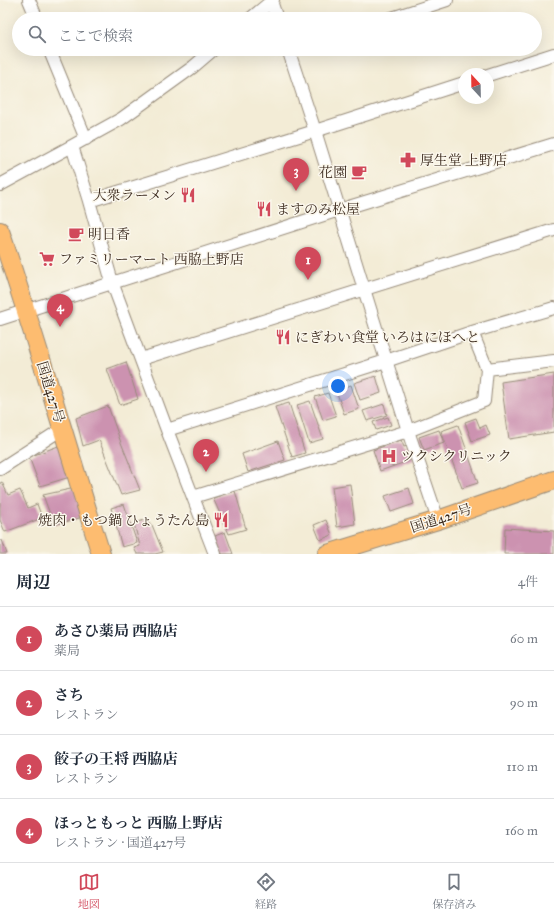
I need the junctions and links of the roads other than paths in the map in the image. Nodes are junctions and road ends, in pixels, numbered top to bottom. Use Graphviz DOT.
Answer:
graph roads {
  1 [pos="29,0"];
  2 [pos="447,0"];
  3 [pos="272,1"];
  4 [pos="34,12"];
  5 [pos="259,12"];
  6 [pos="275,12"];
  7 [pos="410,12"];
  8 [pos="554,54"];
  9 [pos="52,56"];
  10 [pos="206,56"];
  11 [pos="293,56"];
  12 [pos="494,73"];
  13 [pos="458,85"];
  14 [pos="315,131"];
  15 [pos="86,139"];
  16 [pos="554,144"];
  17 [pos="72,146"];
  18 [pos="0,185"];
  19 [pos="89,201"];
  20 [pos="339,210"];
  21 [pos="554,230"];
  22 [pos="0,231"];
  23 [pos="112,282"];
  24 [pos="364,290"];
  25 [pos="554,308"];
  26 [pos="26,311"];
  27 [pos="0,319"];
  28 [pos="472,332"];
  29 [pos="141,359"];
  30 [pos="386,361"];
  31 [pos="554,361"];
  32 [pos="487,369"];
  33 [pos="62,429"];
  34 [pos="167,430"];
  35 [pos="408,431"];
  36 [pos="0,470"];
  37 [pos="554,480"];
  38 [pos="193,497"];
  39 [pos="438,520"];
  40 [pos="101,554"];
  41 [pos="215,554"];
  42 [pos="327,554"];
  1 -- 4 [label="street"];
  2 -- 7 [label="street"];
  3 -- 5 [label="street"];
  3 -- 6 [label="street"];
  8 -- 12 [label="street"];
  9 -- 15 [label="street"];
  10 -- 15 [label="street"];
  11 -- 14 [label="street"];
  13 -- 14 [label="street"];
  14 -- 19 [label="street"];
  14 -- 20 [label="street"];
  15 -- 17 [label="street"];
  16 -- 20 [label="street"];
  17 -- 18 [label="street"];
  17 -- 19 [label="street"];
  19 -- 23 [label="street"];
  20 -- 23 [label="street"];
  20 -- 24 [label="street"];
  21 -- 24 [label="street"];
  22 -- 26 [label="highway, 国道427号"];
  23 -- 26 [label="street"];
  23 -- 29 [label="street"];
  24 -- 29 [label="street"];
  24 -- 30 [label="street"];
  25 -- 28 [label="street"];
  26 -- 27 [label="street"];
  26 -- 33 [label="highway, 国道427号"];
  28 -- 30 [label="street"];
  28 -- 32 [label="street"];
  29 -- 34 [label="street"];
  30 -- 34 [label="street"];
  30 -- 35 [label="street"];
  31 -- 32 [label="street"];
  32 -- 35 [label="street"];
  33 -- 36 [label="street"];
  33 -- 40 [label="highway, 国道427号"];
  34 -- 38 [label="street"];
  35 -- 38 [label="street"];
  35 -- 39 [label="street"];
  37 -- 39 [label="highway, 国道427号"];
  38 -- 41 [label="street"];
  39 -- 42 [label="highway, 国道427号"];
}
